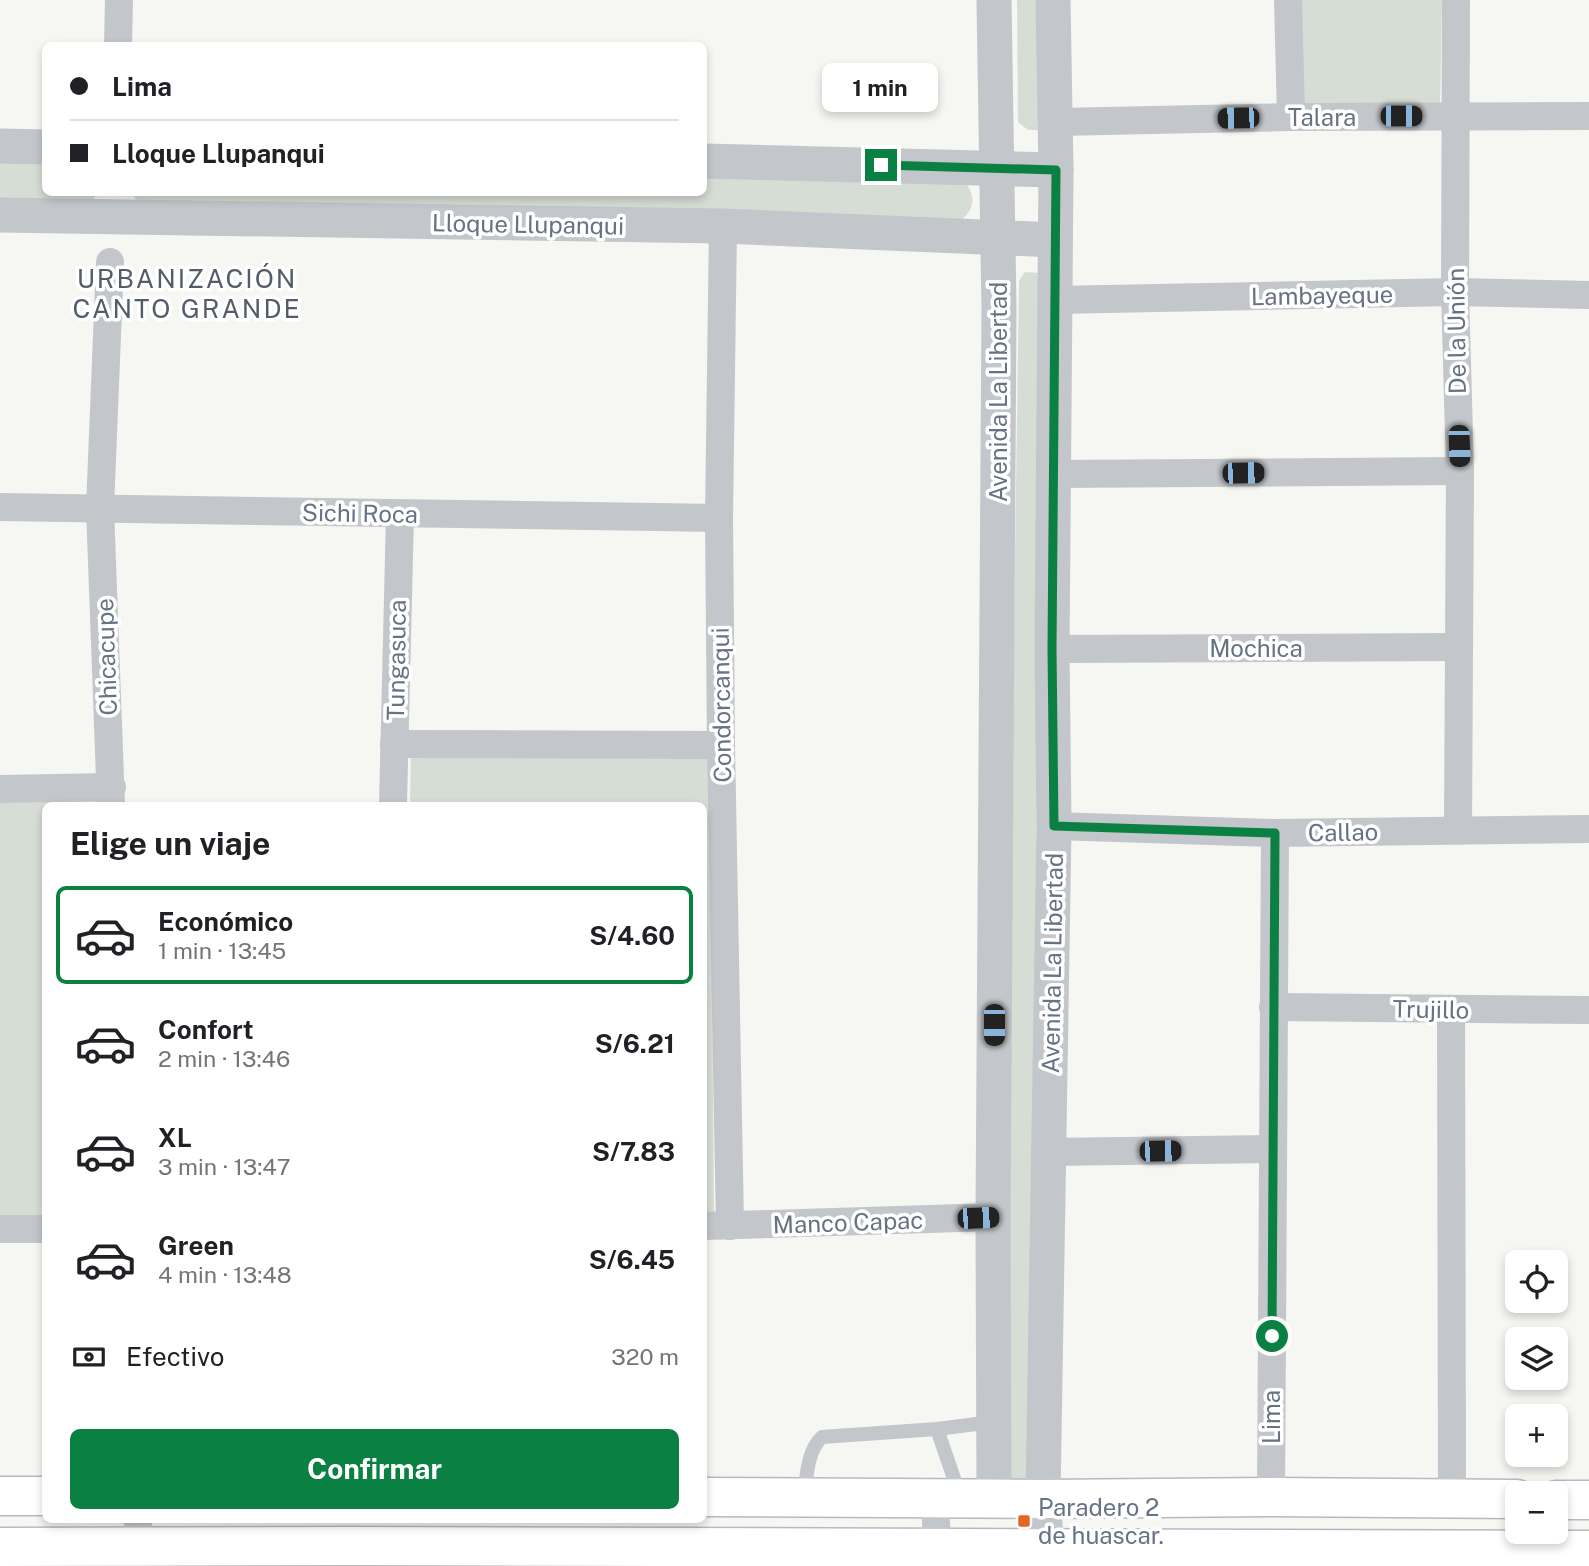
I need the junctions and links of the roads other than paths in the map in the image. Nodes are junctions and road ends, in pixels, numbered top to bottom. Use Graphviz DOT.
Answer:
graph roads {
  1 [pos="119,0"];
  2 [pos="994,0"];
  3 [pos="1053,0"];
  4 [pos="1289,0"];
  5 [pos="1455,0"];
  6 [pos="118,42"];
  7 [pos="1457,116"];
  8 [pos="1589,116"];
  9 [pos="1291,117"];
  10 [pos="1056,122"];
  11 [pos="0,146"];
  12 [pos="42,147"];
  13 [pos="707,161"];
  14 [pos="998,169"];
  15 [pos="1056,170"];
  16 [pos="112,205"];
  17 [pos="0,215"];
  18 [pos="723,226"];
  19 [pos="998,239"];
  20 [pos="1055,240"];
  21 [pos="110,262"];
  22 [pos="1455,292"];
  23 [pos="1589,295"];
  24 [pos="1055,300"];
  25 [pos="1460,471"];
  26 [pos="1054,474"];
  27 [pos="0,507"];
  28 [pos="100,508"];
  29 [pos="400,514"];
  30 [pos="719,518"];
  31 [pos="1459,647"];
  32 [pos="1052,649"];
  33 [pos="394,744"];
  34 [pos="721,745"];
  35 [pos="0,789"];
  36 [pos="111,796"];
  37 [pos="393,802"];
  38 [pos="1054,826"];
  39 [pos="1589,829"];
  40 [pos="1458,830"];
  41 [pos="1275,833"];
  42 [pos="1273,1007"];
  43 [pos="1451,1009"];
  44 [pos="1589,1010"];
  45 [pos="1272,1149"];
  46 [pos="1048,1152"];
  47 [pos="993,1217"];
  48 [pos="717,1226"];
  49 [pos="0,1229"];
  50 [pos="42,1229"];
  51 [pos="992,1422"];
  52 [pos="937,1429"];
  53 [pos="0,1496"];
  54 [pos="42,1496"];
  55 [pos="707,1497"];
  56 [pos="803,1497"];
  57 [pos="1271,1497"];
  58 [pos="963,1498"];
  59 [pos="1043,1499"];
  60 [pos="1452,1499"];
  61 [pos="1505,1499"];
  62 [pos="1568,1500"];
  63 [pos="1589,1500"];
  64 [pos="137,1544"];
  65 [pos="0,1547"];
  66 [pos="1047,1549"];
  67 [pos="349,1556"];
  68 [pos="1584,1556"];
  69 [pos="938,1557"];
  70 [pos="1201,1558"];
  71 [pos="1408,1558"];
  1 -- 6 [label="street"];
  2 -- 14 [label="street, Avenida La Libertad"];
  3 -- 10 [label="street, Avenida La Libertad"];
  4 -- 9 [label="street"];
  5 -- 7 [label="street, De la Unión"];
  7 -- 8 [label="street, Talara"];
  7 -- 9 [label="street, Talara"];
  7 -- 22 [label="street, De la Unión"];
  9 -- 10 [label="street, Talara"];
  10 -- 15 [label="street, Avenida La Libertad"];
  11 -- 12 [label="street"];
  13 -- 14 [label="street"];
  14 -- 15 [label="street"];
  14 -- 19 [label="street, Avenida La Libertad"];
  15 -- 20 [label="street, Avenida La Libertad"];
  16 -- 17 [label="street, Lloque Llupanqui"];
  16 -- 18 [label="street, Lloque Llupanqui"];
  18 -- 19 [label="street, Lloque Llupanqui"];
  18 -- 30 [label="street, Condorcanqui"];
  19 -- 20 [label="street, Lloque Llupanqui"];
  19 -- 47 [label="street, Avenida La Libertad"];
  20 -- 24 [label="street, Avenida La Libertad"];
  21 -- 28 [label="street, Chicacupe"];
  22 -- 23 [label="street, Lambayeque"];
  22 -- 24 [label="street, Lambayeque"];
  22 -- 25 [label="street, De la Unión"];
  24 -- 26 [label="street, Avenida La Libertad"];
  25 -- 26 [label="street"];
  25 -- 31 [label="street, De la Unión"];
  26 -- 32 [label="street, Avenida La Libertad"];
  27 -- 28 [label="street, Sichi Roca"];
  28 -- 29 [label="street, Sichi Roca"];
  28 -- 36 [label="street, Chicacupe"];
  29 -- 30 [label="street, Sichi Roca"];
  29 -- 33 [label="street, Tungasuca"];
  30 -- 34 [label="street, Condorcanqui"];
  31 -- 32 [label="street, Mochica"];
  31 -- 40 [label="street, De la Unión"];
  32 -- 38 [label="street, Avenida La Libertad"];
  33 -- 34 [label="street"];
  33 -- 37 [label="street, Tungasuca"];
  34 -- 48 [label="street, Condorcanqui"];
  35 -- 36 [label="street"];
  38 -- 41 [label="street, Callao"];
  38 -- 46 [label="street, Avenida La Libertad"];
  39 -- 40 [label="street, Callao"];
  40 -- 41 [label="street, Callao"];
  41 -- 42 [label="street, Lima"];
  42 -- 43 [label="street, Trujillo"];
  42 -- 45 [label="street, Lima"];
  43 -- 44 [label="street, Trujillo"];
  43 -- 60 [label="street"];
  45 -- 46 [label="street"];
  45 -- 57 [label="street, Lima"];
  46 -- 59 [label="street, Avenida La Libertad"];
  47 -- 48 [label="street, Manco Capac"];
  47 -- 51 [label="street, Avenida La Libertad"];
  49 -- 50 [label="street"];
  51 -- 52 [label="lane"];
  51 -- 58 [label="street, Avenida La Libertad"];
  52 -- 56 [label="lane"];
  52 -- 58 [label="lane"];
  53 -- 54 [label="main road"];
  55 -- 56 [label="main road"];
  56 -- 58 [label="main road"];
  57 -- 59 [label="main road"];
  57 -- 60 [label="main road"];
  58 -- 59 [label="main road"];
  58 -- 69 [label="street"];
  59 -- 66 [label="street, Avenida La Libertad"];
  60 -- 61 [label="main road"];
  62 -- 63 [label="main road"];
  64 -- 65 [label="main road"];
  64 -- 67 [label="main road"];
  66 -- 69 [label="main road"];
  66 -- 70 [label="main road"];
  67 -- 69 [label="main road"];
  68 -- 71 [label="main road"];
  70 -- 71 [label="main road"];
}
